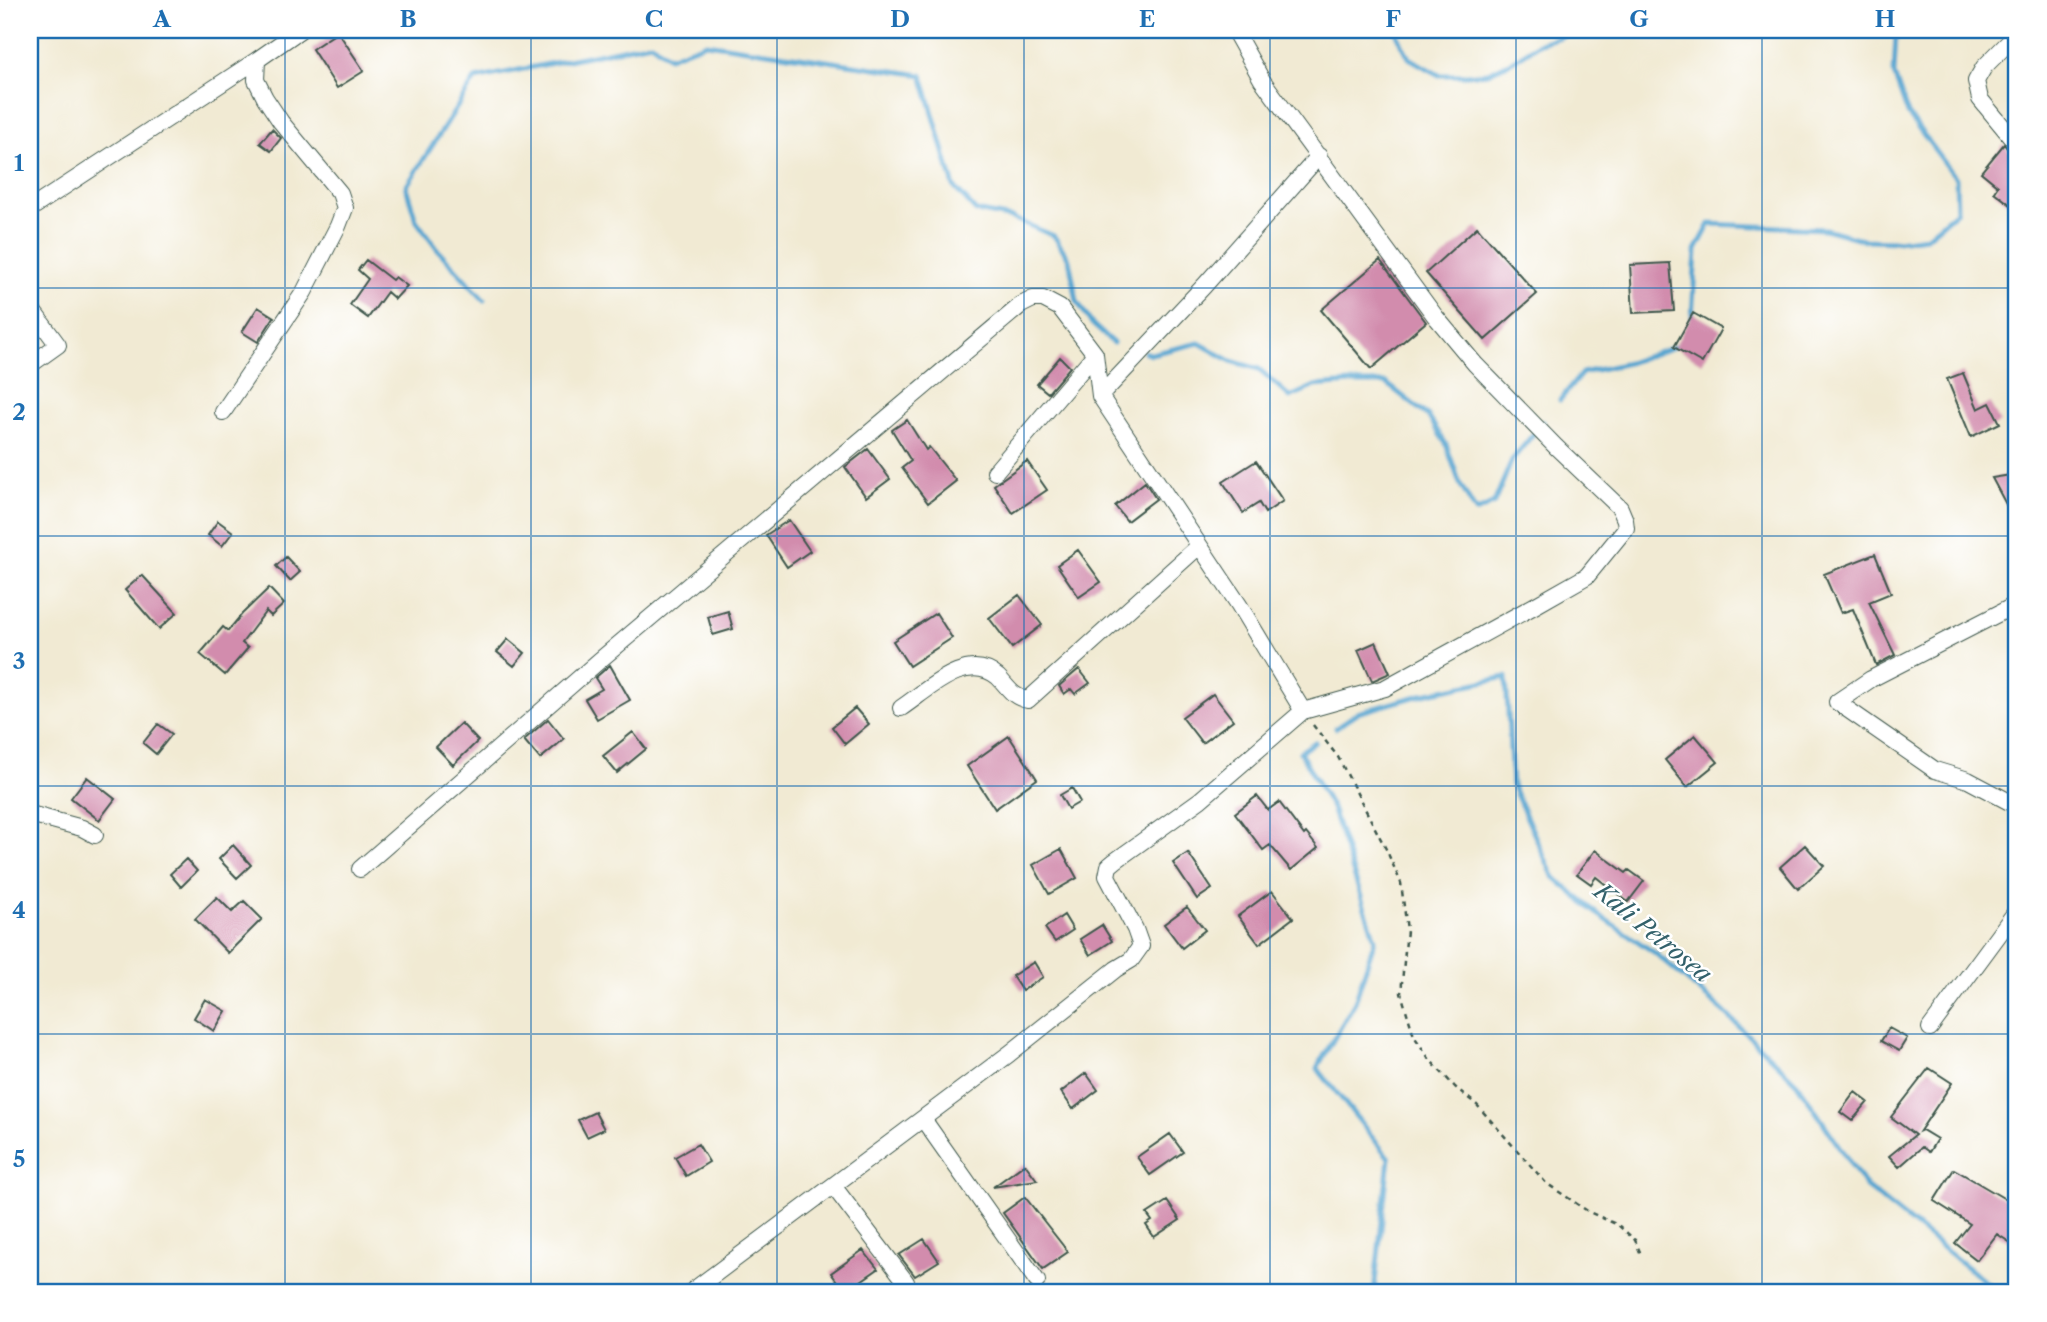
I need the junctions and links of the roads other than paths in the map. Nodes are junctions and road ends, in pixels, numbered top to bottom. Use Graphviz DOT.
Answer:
graph roads {
  1 [pos="300,30"];
  2 [pos="1234,30"];
  3 [pos="2017,34"];
  4 [pos="257,60"];
  5 [pos="2017,144"];
  6 [pos="1319,156"];
  7 [pos="30,209"];
  8 [pos="30,307"];
  9 [pos="1094,354"];
  10 [pos="30,365"];
  11 [pos="1100,396"];
  12 [pos="223,412"];
  13 [pos="995,472"];
  14 [pos="1199,546"];
  15 [pos="2017,604"];
  16 [pos="901,708"];
  17 [pos="1303,711"];
  18 [pos="2017,806"];
  19 [pos="30,814"];
  20 [pos="95,835"];
  21 [pos="360,869"];
  22 [pos="2017,910"];
  23 [pos="1930,1028"];
  24 [pos="923,1119"];
  25 [pos="834,1187"];
  26 [pos="1037,1281"];
  27 [pos="906,1282"];
  28 [pos="691,1292"];
  1 -- 4 [label="street"];
  2 -- 6 [label="street"];
  3 -- 5 [label="street"];
  4 -- 7 [label="street"];
  4 -- 12 [label="street"];
  6 -- 11 [label="street"];
  6 -- 17 [label="street"];
  8 -- 10 [label="street"];
  9 -- 11 [label="street"];
  9 -- 13 [label="street"];
  9 -- 21 [label="street"];
  11 -- 14 [label="street"];
  14 -- 16 [label="street"];
  14 -- 17 [label="street"];
  15 -- 18 [label="street"];
  17 -- 24 [label="street"];
  19 -- 20 [label="street"];
  22 -- 23 [label="street"];
  24 -- 25 [label="street"];
  24 -- 26 [label="street"];
  25 -- 27 [label="street"];
  25 -- 28 [label="street"];
}
